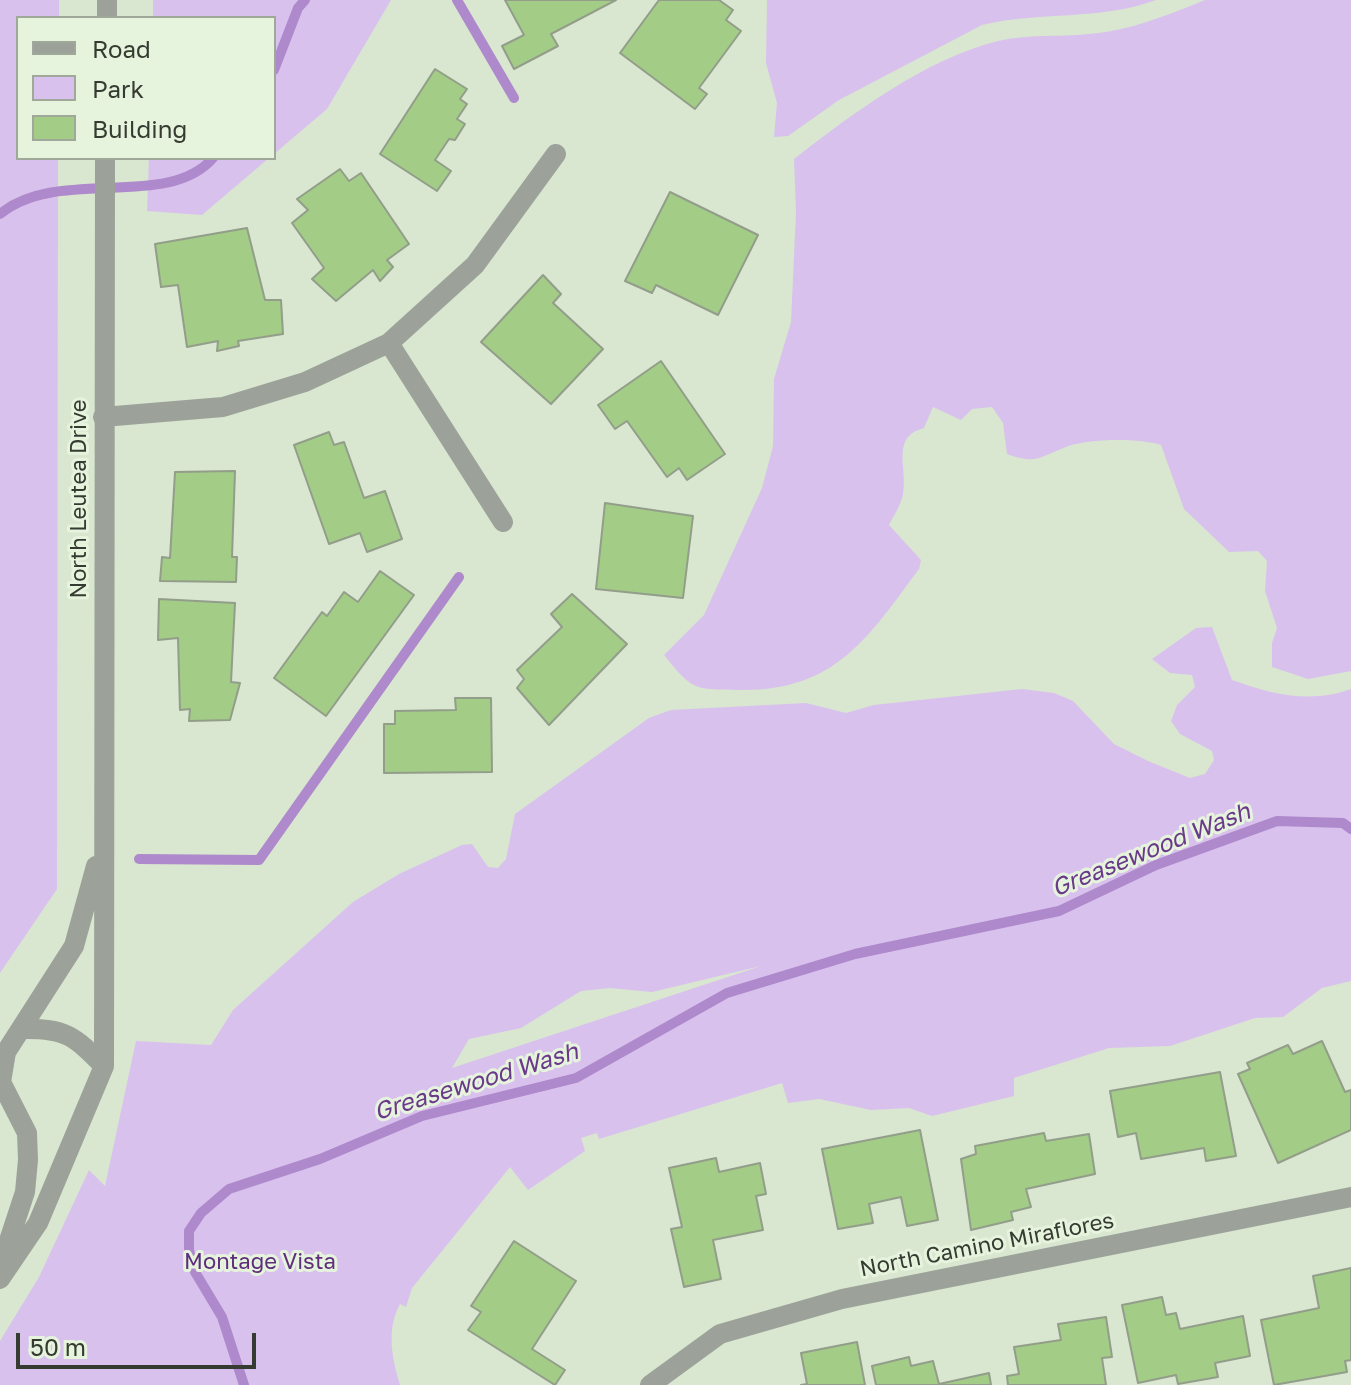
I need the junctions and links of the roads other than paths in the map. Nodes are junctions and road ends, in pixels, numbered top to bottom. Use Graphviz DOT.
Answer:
graph roads {
  1 [pos="556,154"];
  2 [pos="105,160"];
  3 [pos="389,343"];
  4 [pos="103,417"];
  5 [pos="503,522"];
  6 [pos="103,839"];
  7 [pos="22,1029"];
  8 [pos="104,1066"];
  9 [pos="1351,1197"];
  10 [pos="0,1267"];
  11 [pos="0,1279"];
  12 [pos="650,1385"];
  1 -- 3 [label="street"];
  2 -- 4 [label="street, North Leutea Drive"];
  3 -- 4 [label="street"];
  3 -- 5 [label="street"];
  4 -- 6 [label="street, North Leutea Drive"];
  6 -- 7 [label="street, North Leutea Drive"];
  6 -- 8 [label="street, North Leutea Drive"];
  7 -- 8 [label="street"];
  7 -- 10 [label="street, North Leutea Drive"];
  8 -- 11 [label="street, North Leutea Drive"];
  9 -- 12 [label="street, North Camino Miraflores"];
}
